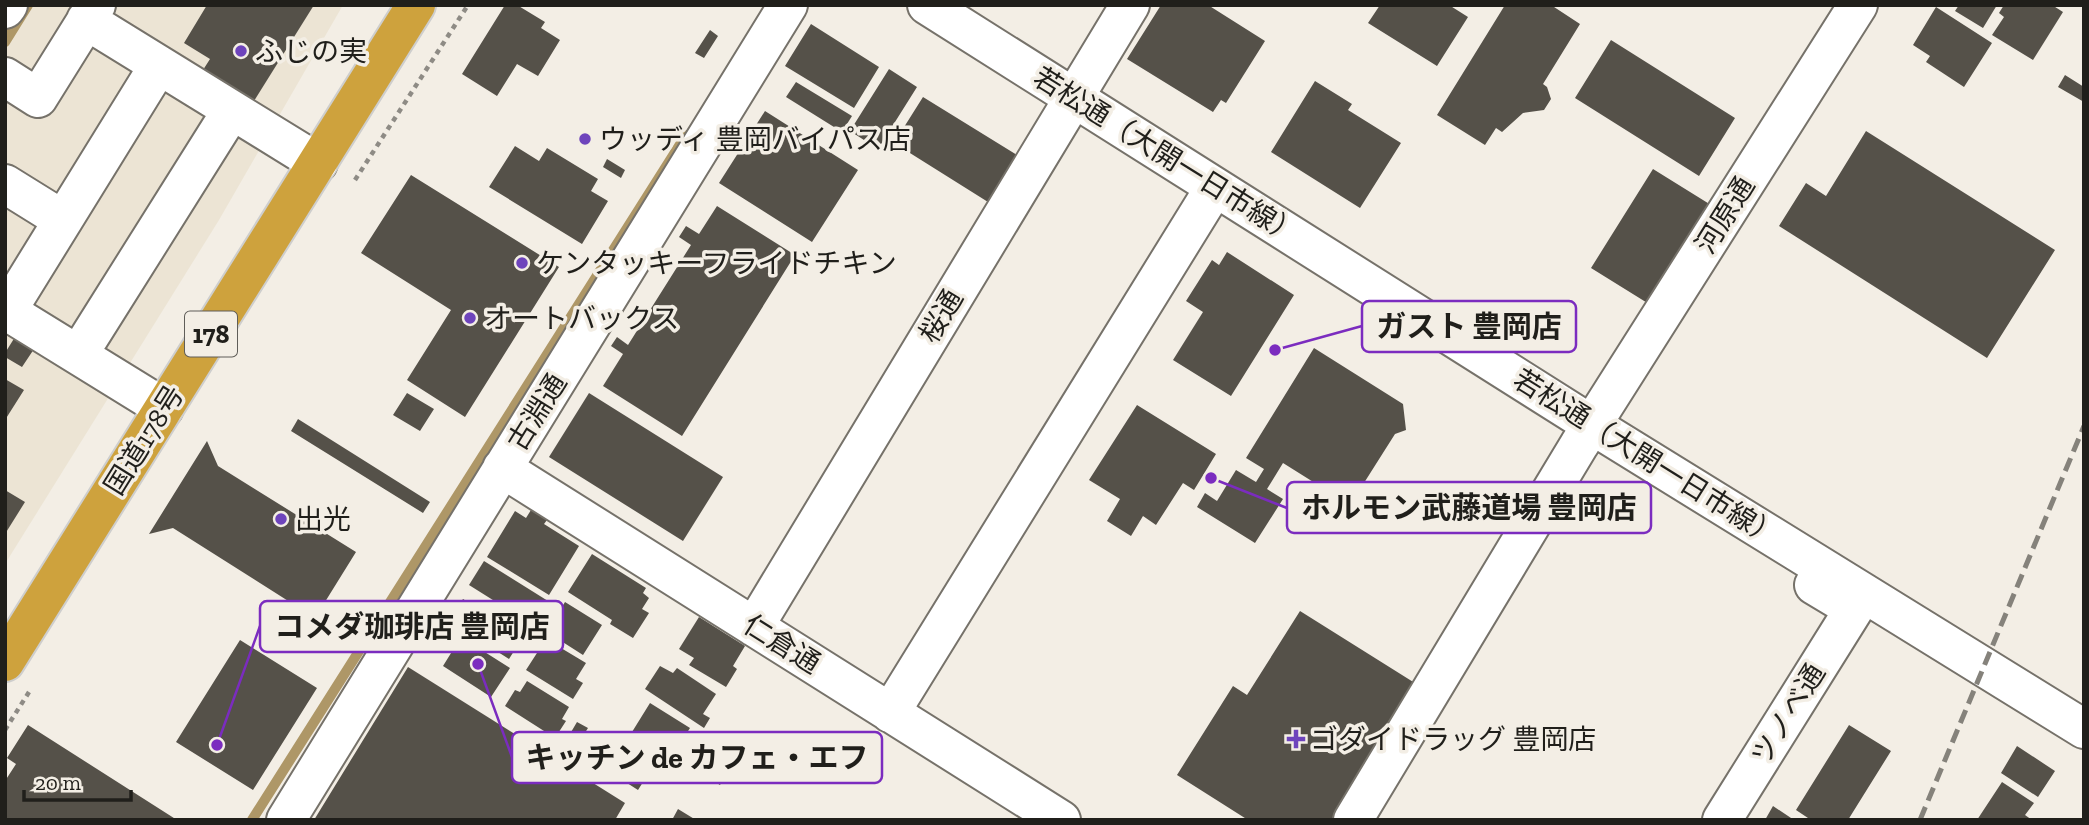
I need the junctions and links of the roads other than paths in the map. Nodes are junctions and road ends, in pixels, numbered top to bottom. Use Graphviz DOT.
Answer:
graph roads {
  1 [pos="416,5"];
  2 [pos="788,5"];
  3 [pos="927,5"];
  4 [pos="1130,5"];
  5 [pos="1858,5"];
  6 [pos="91,13"];
  7 [pos="159,65"];
  8 [pos="5,77"];
  9 [pos="1073,97"];
  10 [pos="232,110"];
  11 [pos="318,163"];
  12 [pos="5,184"];
  13 [pos="1215,187"];
  14 [pos="63,220"];
  15 [pos="6,311"];
  16 [pos="78,355"];
  17 [pos="164,408"];
  18 [pos="1586,435"];
  19 [pos="502,468"];
  20 [pos="754,627"];
  21 [pos="5,662"];
  22 [pos="890,713"];
  23 [pos="2084,729"];
  24 [pos="1017,808"];
  25 [pos="286,820"];
  26 [pos="1061,820"];
  27 [pos="1353,820"];
  28 [pos="1722,820"];
  1 -- 11 [label="highway, 国道178号 / 178"];
  2 -- 19 [label="street, 古淵通"];
  3 -- 9 [label="street, 若松通（大開一日市線）"];
  4 -- 9 [label="street, 桜通"];
  5 -- 18 [label="street, 河原通"];
  6 -- 7 [label="street"];
  6 -- 8 [label="street"];
  7 -- 10 [label="street"];
  7 -- 14 [label="street"];
  9 -- 13 [label="street, 若松通（大開一日市線）"];
  9 -- 20 [label="street, 桜通"];
  10 -- 11 [label="street"];
  10 -- 16 [label="street"];
  11 -- 17 [label="highway, 国道178号 / 178"];
  12 -- 14 [label="street"];
  13 -- 18 [label="street, 若松通（大開一日市線）"];
  13 -- 22 [label="street"];
  14 -- 15 [label="street"];
  15 -- 16 [label="street"];
  16 -- 17 [label="street"];
  17 -- 21 [label="highway, 国道178号 / 178"];
  18 -- 23 [label="street, 若松通（大開一日市線）"];
  18 -- 27 [label="street, 河原通"];
  18 -- 28 [label="street, ツノベ通"];
  19 -- 20 [label="street, 仁倉通"];
  19 -- 25 [label="street, 古淵通"];
  20 -- 22 [label="street, 仁倉通"];
  22 -- 24 [label="street, 仁倉通"];
  24 -- 26 [label="street, 仁倉通"];
}
